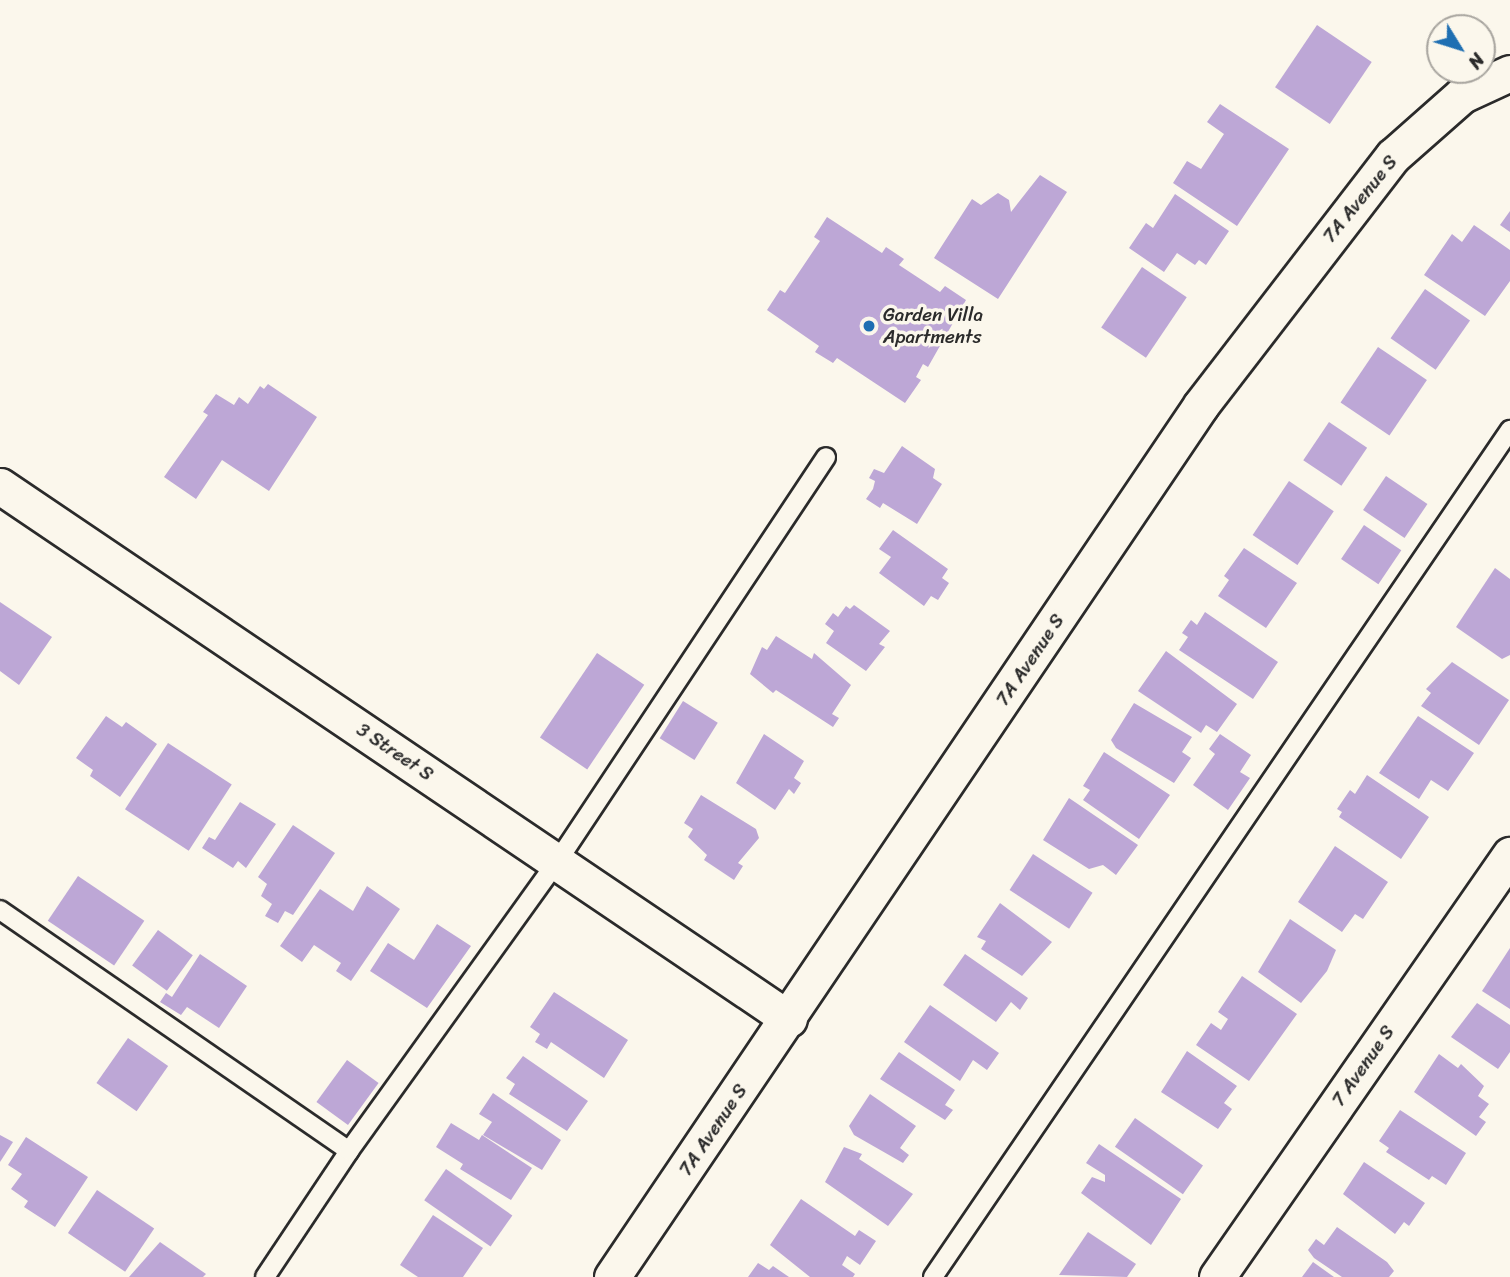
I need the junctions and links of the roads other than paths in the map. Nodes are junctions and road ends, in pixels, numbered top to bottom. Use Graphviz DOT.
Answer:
graph roads {
  1 [pos="1500,76"];
  2 [pos="1510,430"];
  3 [pos="826,457"];
  4 [pos="0,486"];
  5 [pos="1510,855"];
  6 [pos="556,862"];
  7 [pos="0,910"];
  8 [pos="789,1019"];
  9 [pos="349,1151"];
  10 [pos="265,1277"];
  11 [pos="612,1277"];
  12 [pos="933,1277"];
  13 [pos="1217,1277"];
  1 -- 8 [label="street, 7A Avenue S"];
  2 -- 12 [label="lane"];
  3 -- 6 [label="lane"];
  4 -- 6 [label="street, 3 Street S"];
  5 -- 13 [label="street, 7 Avenue S"];
  6 -- 8 [label="street, 3 Street S"];
  6 -- 9 [label="lane"];
  7 -- 9 [label="lane"];
  8 -- 11 [label="street, 7A Avenue S"];
  9 -- 10 [label="lane"];
}
